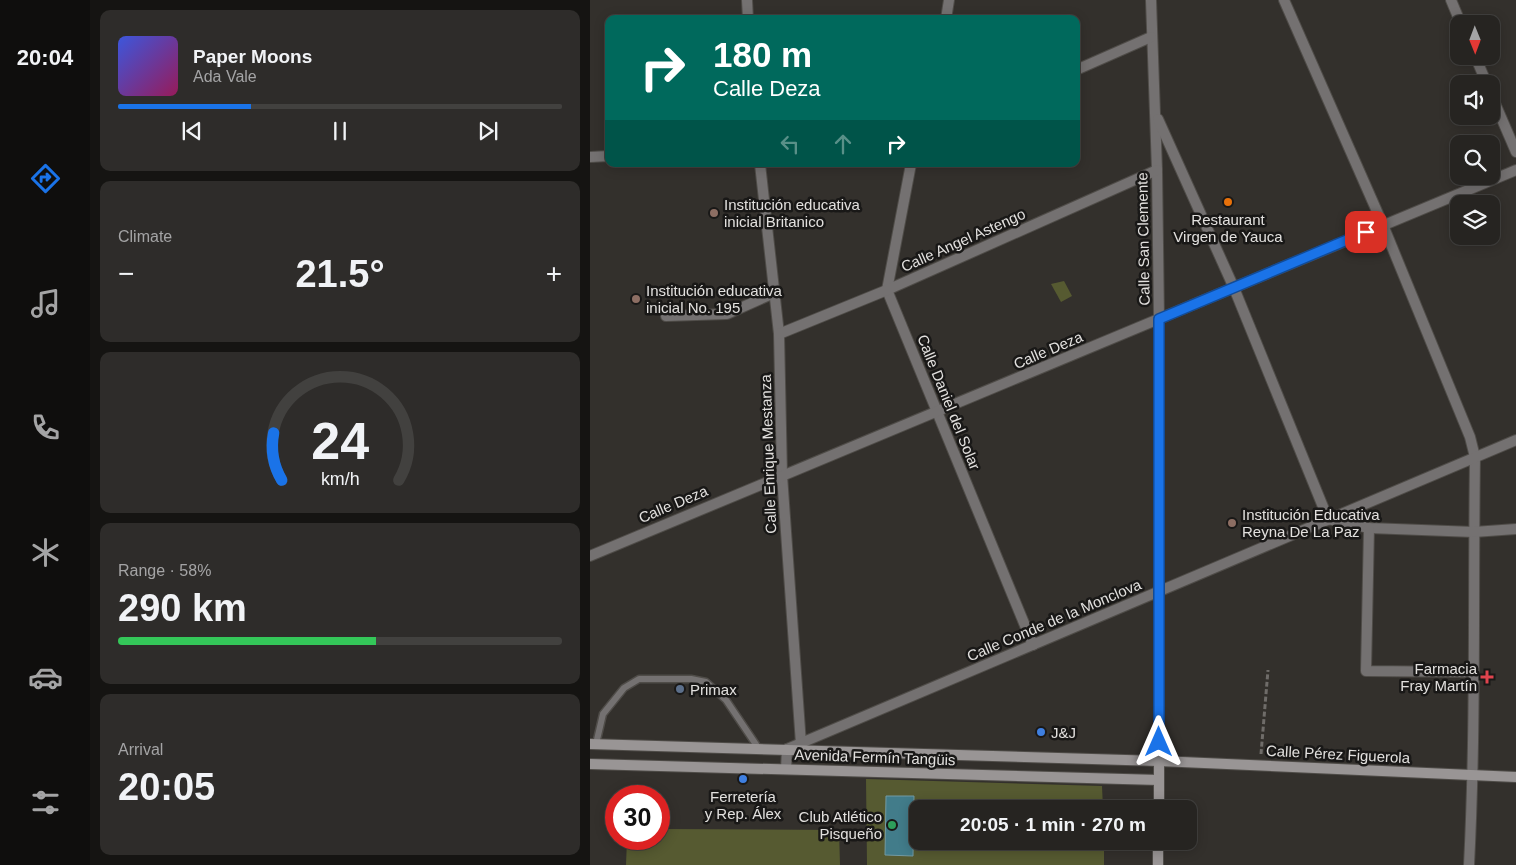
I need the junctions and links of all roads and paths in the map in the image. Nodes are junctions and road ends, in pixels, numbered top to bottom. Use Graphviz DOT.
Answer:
graph roads {
  1 [pos="747,0"];
  2 [pos="949,0"];
  3 [pos="1151,0"];
  4 [pos="1284,0"];
  5 [pos="1451,0"];
  6 [pos="748,15"];
  7 [pos="947,15"];
  8 [pos="1458,15"];
  9 [pos="1152,37"];
  10 [pos="1080,68"];
  11 [pos="1155,112"];
  12 [pos="1500,115"];
  13 [pos="1516,152"];
  14 [pos="605,156"];
  15 [pos="590,157"];
  16 [pos="760,167"];
  17 [pos="910,167"];
  18 [pos="1157,170"];
  19 [pos="1516,170"];
  20 [pos="1383,225"];
  21 [pos="1234,288"];
  22 [pos="887,290"];
  23 [pos="774,293"];
  24 [pos="666,316"];
  25 [pos="1159,319"];
  26 [pos="779,334"];
  27 [pos="937,412"];
  28 [pos="1516,440"];
  29 [pos="1475,457"];
  30 [pos="782,474"];
  31 [pos="1328,519"];
  32 [pos="1369,528"];
  33 [pos="1516,529"];
  34 [pos="1474,532"];
  35 [pos="590,556"];
  36 [pos="1159,592"];
  37 [pos="1033,645"];
  38 [pos="1268,670"];
  39 [pos="1473,672"];
  40 [pos="593,744"];
  41 [pos="800,744"];
  42 [pos="759,748"];
  43 [pos="787,749"];
  44 [pos="1159,761"];
  45 [pos="590,764"];
  46 [pos="1260,765"];
  47 [pos="786,769"];
  48 [pos="1474,775"];
  49 [pos="1516,777"];
  50 [pos="1159,780"];
  51 [pos="1159,800"];
  52 [pos="1158,850"];
  53 [pos="1158,865"];
  54 [pos="1469,865"];
  1 -- 6 [label="street"];
  2 -- 7 [label="street"];
  3 -- 9 [label="street, Calle San Clemente"];
  4 -- 20 [label="street"];
  5 -- 8 [label="street"];
  9 -- 10 [label="street"];
  9 -- 11 [label="street, Calle San Clemente"];
  11 -- 18 [label="street, Calle San Clemente"];
  11 -- 21 [label="street"];
  12 -- 13 [label="street"];
  14 -- 15 [label="street"];
  16 -- 23 [label="street, Calle Enrique Mestanza"];
  17 -- 22 [label="street"];
  18 -- 22 [label="street, Calle Angel Astengo"];
  18 -- 25 [label="street, Calle San Clemente"];
  19 -- 20 [label="street, Calle Deza"];
  20 -- 21 [label="street, Calle Deza"];
  20 -- 29 [label="street"];
  21 -- 25 [label="street, Calle Deza"];
  21 -- 31 [label="street"];
  22 -- 26 [label="street, Calle Angel Astengo"];
  22 -- 27 [label="street, Calle Daniel del Solar"];
  23 -- 24 [label="street"];
  23 -- 26 [label="street, Calle Enrique Mestanza"];
  25 -- 27 [label="street, Calle Deza"];
  25 -- 36 [label="street, Calle San Clemente"];
  26 -- 30 [label="street, Calle Enrique Mestanza"];
  27 -- 30 [label="street, Calle Deza"];
  27 -- 37 [label="street, Calle Daniel del Solar"];
  28 -- 29 [label="street, Calle Conde de la Monclova"];
  29 -- 31 [label="street, Calle Conde de la Monclova"];
  29 -- 34 [label="street"];
  30 -- 35 [label="street, Calle Deza"];
  30 -- 41 [label="street, Calle Enrique Mestanza"];
  31 -- 32 [label="street"];
  31 -- 36 [label="street, Calle Conde de la Monclova"];
  32 -- 34 [label="street"];
  32 -- 39 [label="street"];
  33 -- 34 [label="street"];
  34 -- 39 [label="street"];
  36 -- 37 [label="street, Calle Conde de la Monclova"];
  36 -- 44 [label="street, Calle San Clemente"];
  37 -- 41 [label="street, Calle Conde de la Monclova"];
  38 -- 46 [label="path"];
  39 -- 48 [label="street"];
  40 -- 42 [label="main road, Avenida Fermín Tangüis"];
  40 -- 42 [label="lane"];
  41 -- 43 [label="street, Calle Conde de la Monclova"];
  42 -- 43 [label="main road, Avenida Fermín Tangüis"];
  43 -- 44 [label="main road, Avenida Fermín Tangüis"];
  43 -- 47 [label="street"];
  44 -- 46 [label="main road, Calle Pérez Figuerola"];
  44 -- 50 [label="main road, Calle San Clemente"];
  45 -- 47 [label="main road, Avenida Fermín Tangüis"];
  46 -- 48 [label="main road, Calle Pérez Figuerola"];
  47 -- 50 [label="main road, Avenida Fermín Tangüis"];
  48 -- 49 [label="main road, Calle Pérez Figuerola"];
  48 -- 54 [label="street"];
  50 -- 51 [label="main road, Calle San Clemente"];
  52 -- 53 [label="main road"];
}
